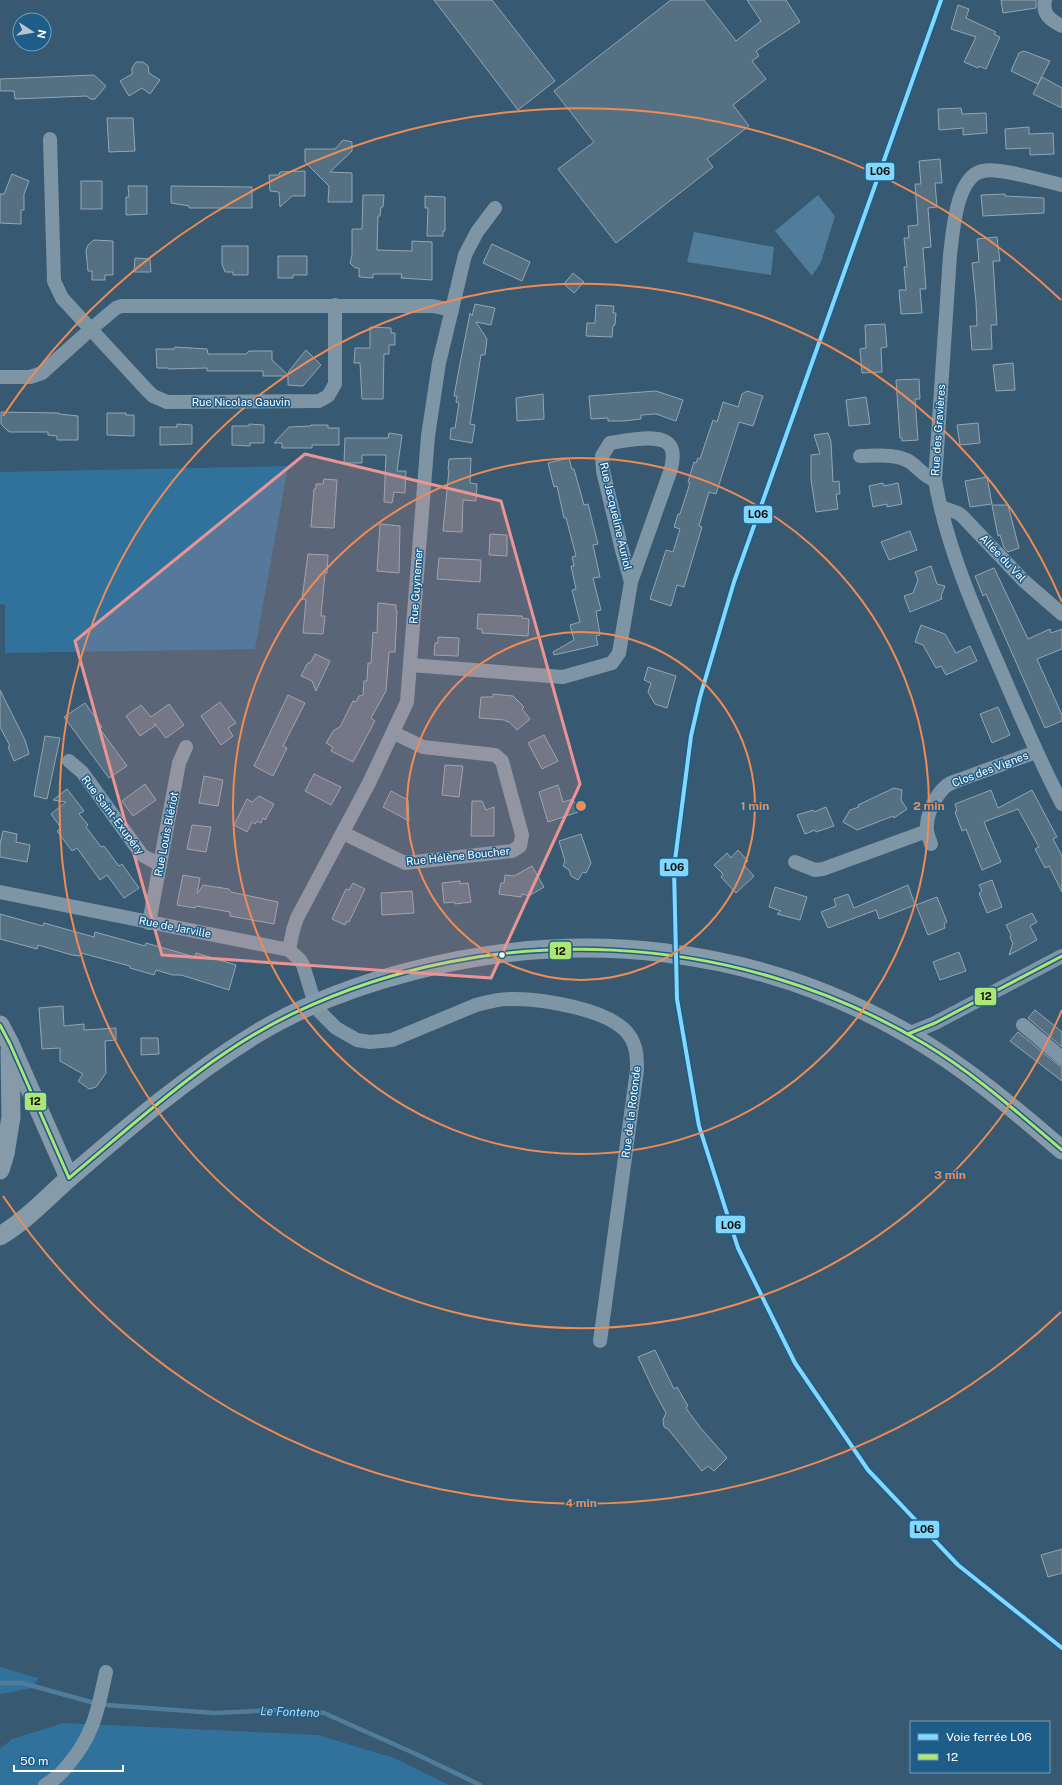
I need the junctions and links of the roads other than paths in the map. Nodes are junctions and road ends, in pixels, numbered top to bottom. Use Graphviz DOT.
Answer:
graph roads {
  1 [pos="1045,0"];
  2 [pos="1062,26"];
  3 [pos="50,139"];
  4 [pos="1062,185"];
  5 [pos="495,208"];
  6 [pos="335,305"];
  7 [pos="452,310"];
  8 [pos="91,329"];
  9 [pos="0,377"];
  10 [pos="860,456"];
  11 [pos="935,480"];
  12 [pos="941,507"];
  13 [pos="631,582"];
  14 [pos="1062,614"];
  15 [pos="410,665"];
  16 [pos="394,733"];
  17 [pos="186,747"];
  18 [pos="1036,752"];
  19 [pos="69,761"];
  20 [pos="1062,804"];
  21 [pos="343,833"];
  22 [pos="796,862"];
  23 [pos="160,865"];
  24 [pos="0,892"];
  25 [pos="149,922"];
  26 [pos="289,950"];
  27 [pos="1062,956"];
  28 [pos="315,1004"];
  29 [pos="0,1025"];
  30 [pos="1023,1025"];
  31 [pos="908,1034"];
  32 [pos="10,1044"];
  33 [pos="1062,1058"];
  34 [pos="1062,1150"];
  35 [pos="0,1170"];
  36 [pos="69,1178"];
  37 [pos="0,1236"];
  38 [pos="600,1341"];
  39 [pos="106,1672"];
  40 [pos="45,1785"];
  1 -- 2 [label="street"];
  3 -- 8 [label="street, Rue Nicolas Gauvin"];
  4 -- 11 [label="street, Rue des Gravières"];
  5 -- 7 [label="street, Rue Guynemer"];
  6 -- 7 [label="street"];
  6 -- 8 [label="street"];
  6 -- 8 [label="street, Rue Nicolas Gauvin"];
  7 -- 15 [label="street, Rue Guynemer"];
  8 -- 9 [label="street"];
  10 -- 11 [label="street"];
  11 -- 12 [label="street, Rue des Gravières"];
  12 -- 14 [label="street, Allée du Val"];
  12 -- 18 [label="street, Rue des Gravières"];
  13 -- 13 [label="street, Rue Jacqueline Auriol"];
  13 -- 15 [label="street, Rue Jacqueline Auriol"];
  15 -- 16 [label="street, Rue Guynemer"];
  16 -- 21 [label="street, Rue Guynemer"];
  16 -- 21 [label="street, Rue Hélène Boucher"];
  17 -- 23 [label="street, Rue Louis Blériot"];
  18 -- 20 [label="street, Rue des Gravières"];
  18 -- 22 [label="street, Clos des Vignes"];
  19 -- 23 [label="street, Rue Saint-Exupéry"];
  21 -- 26 [label="street, Rue Guynemer"];
  23 -- 25 [label="street, Rue Louis Blériot"];
  24 -- 25 [label="street, Rue de Jarville"];
  25 -- 26 [label="street, Rue de Jarville"];
  26 -- 28 [label="street"];
  27 -- 31 [label="street"];
  28 -- 31 [label="street"];
  28 -- 36 [label="street"];
  28 -- 38 [label="street, Rue de la Rotonde"];
  29 -- 32 [label="street"];
  30 -- 33 [label="street"];
  31 -- 34 [label="street"];
  32 -- 35 [label="street"];
  32 -- 36 [label="street"];
  36 -- 37 [label="street"];
  39 -- 40 [label="street"];
}
